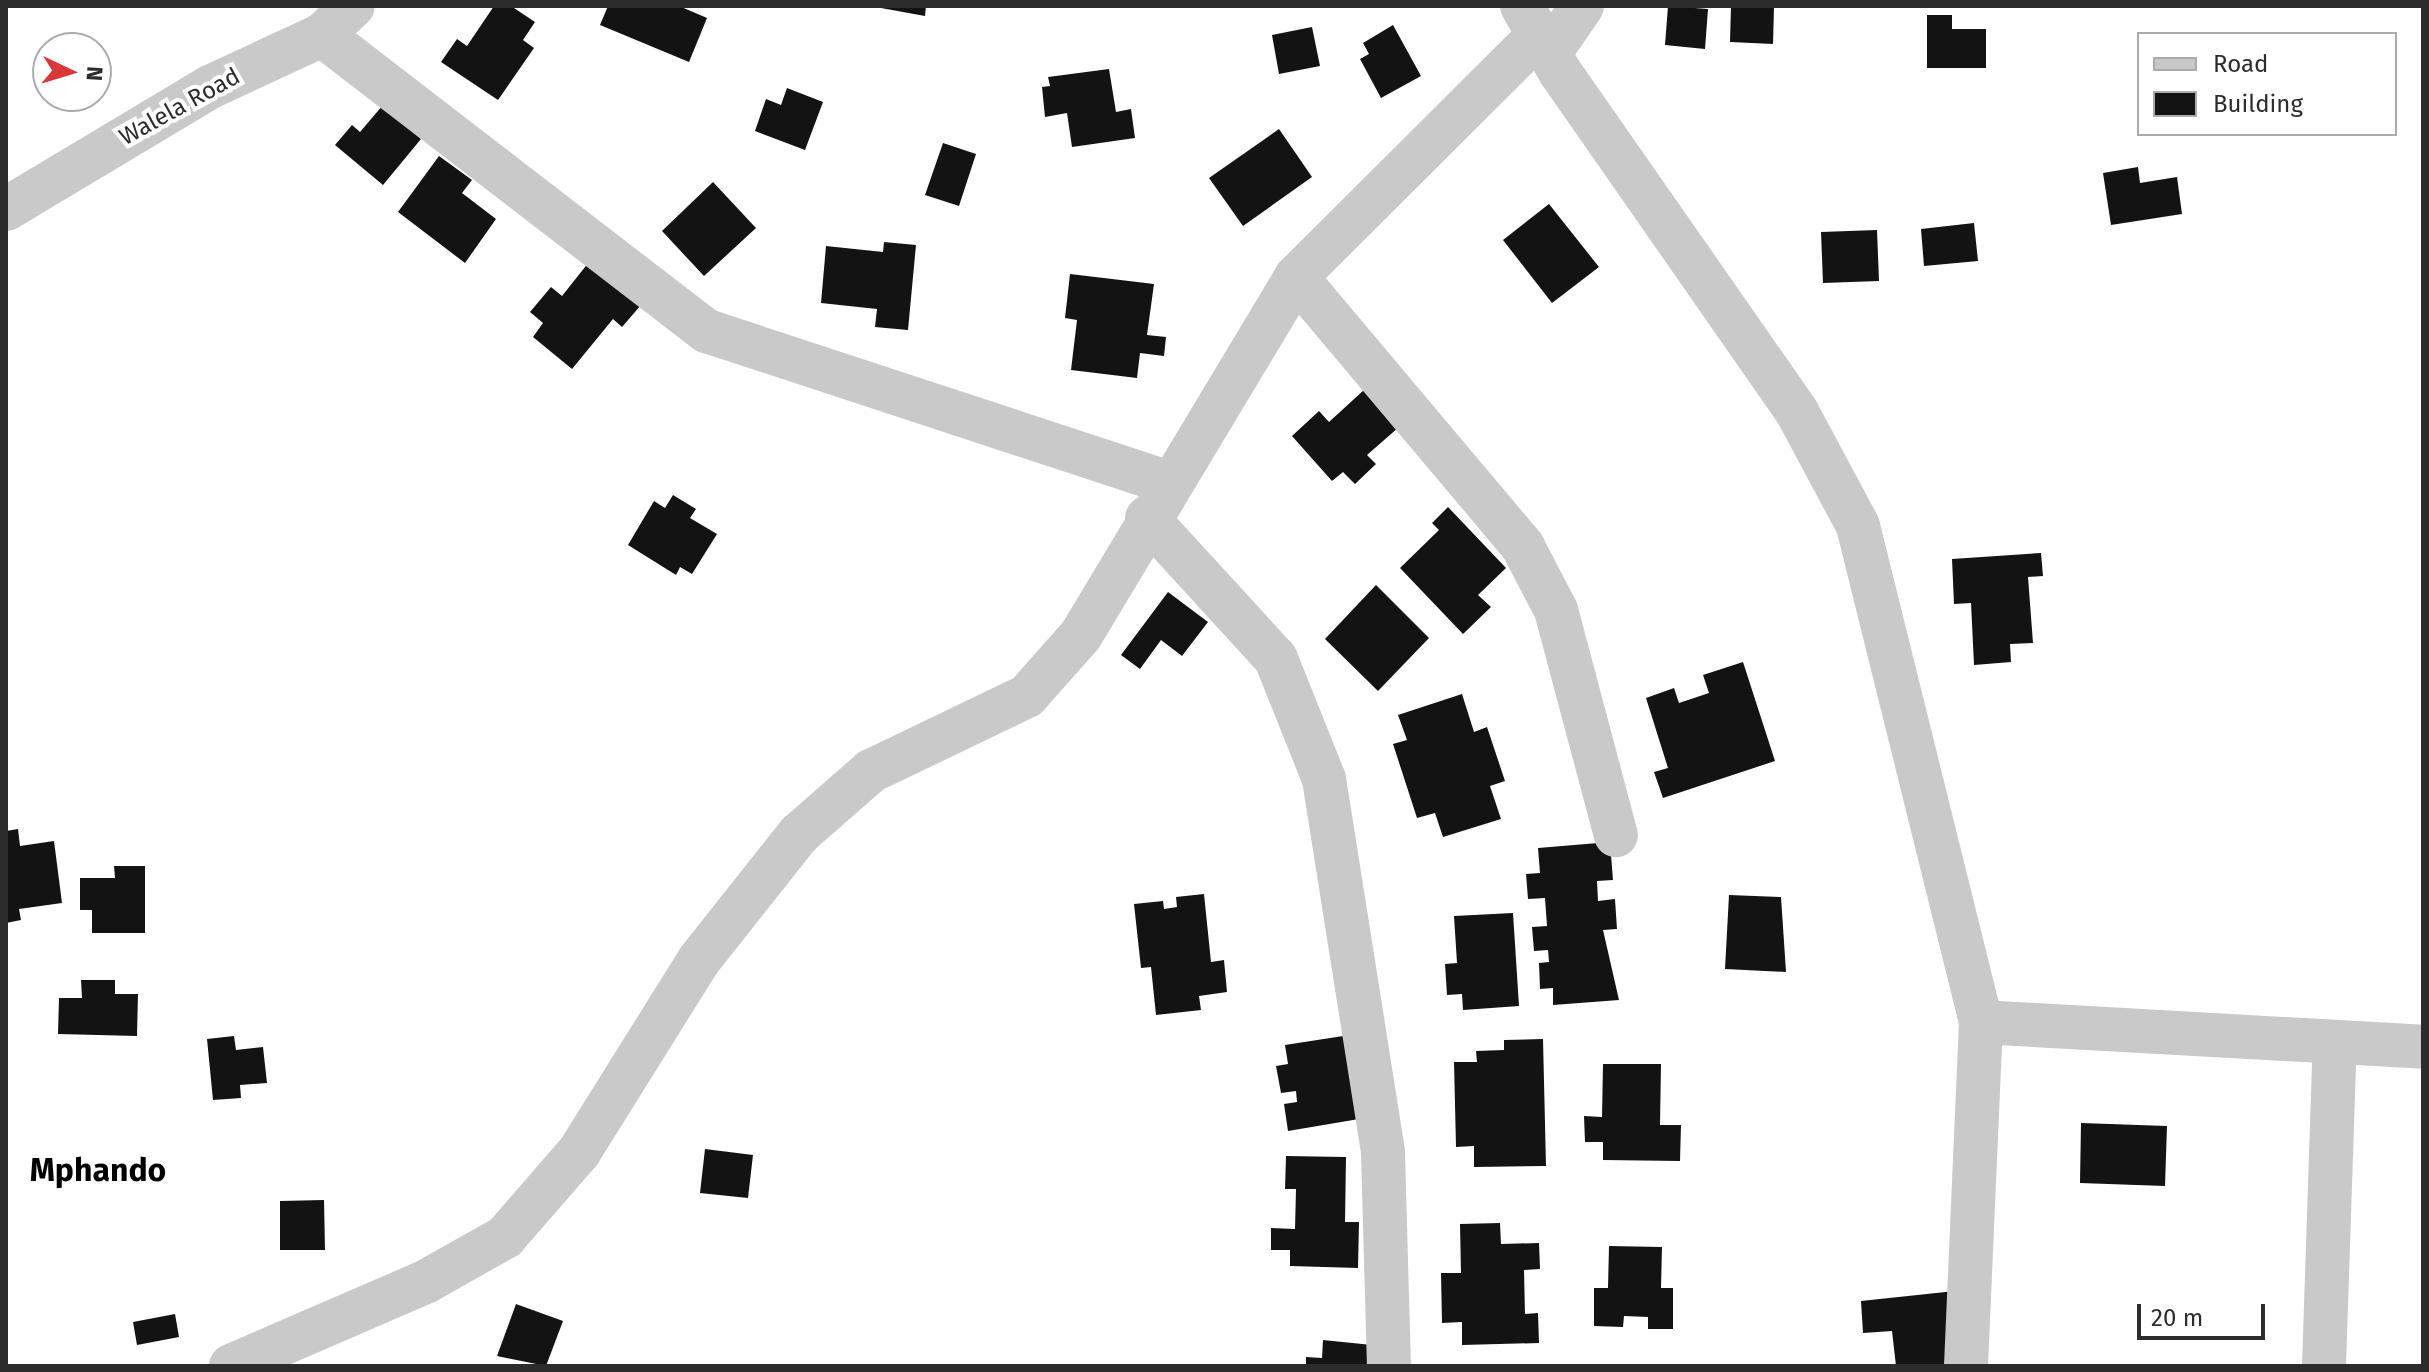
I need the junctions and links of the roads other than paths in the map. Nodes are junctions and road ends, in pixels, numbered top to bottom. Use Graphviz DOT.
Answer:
graph roads {
  1 [pos="353,6"];
  2 [pos="1582,6"];
  3 [pos="1537,32"];
  4 [pos="322,35"];
  5 [pos="6,209"];
  6 [pos="1296,277"];
  7 [pos="1157,500"];
  8 [pos="1616,835"];
  9 [pos="1981,1022"];
  10 [pos="2335,1042"];
  11 [pos="2423,1047"];
  12 [pos="231,1366"];
  13 [pos="1389,1366"];
  14 [pos="1966,1366"];
  15 [pos="2324,1366"];
  1 -- 4 [label="street, Walela Road"];
  2 -- 3 [label="street"];
  3 -- 6 [label="street"];
  3 -- 9 [label="street"];
  4 -- 5 [label="street, Walela Road"];
  4 -- 7 [label="street"];
  6 -- 7 [label="street"];
  6 -- 8 [label="street"];
  7 -- 12 [label="street"];
  7 -- 13 [label="street"];
  9 -- 10 [label="street"];
  9 -- 14 [label="street"];
  10 -- 11 [label="street"];
  10 -- 15 [label="street"];
}
